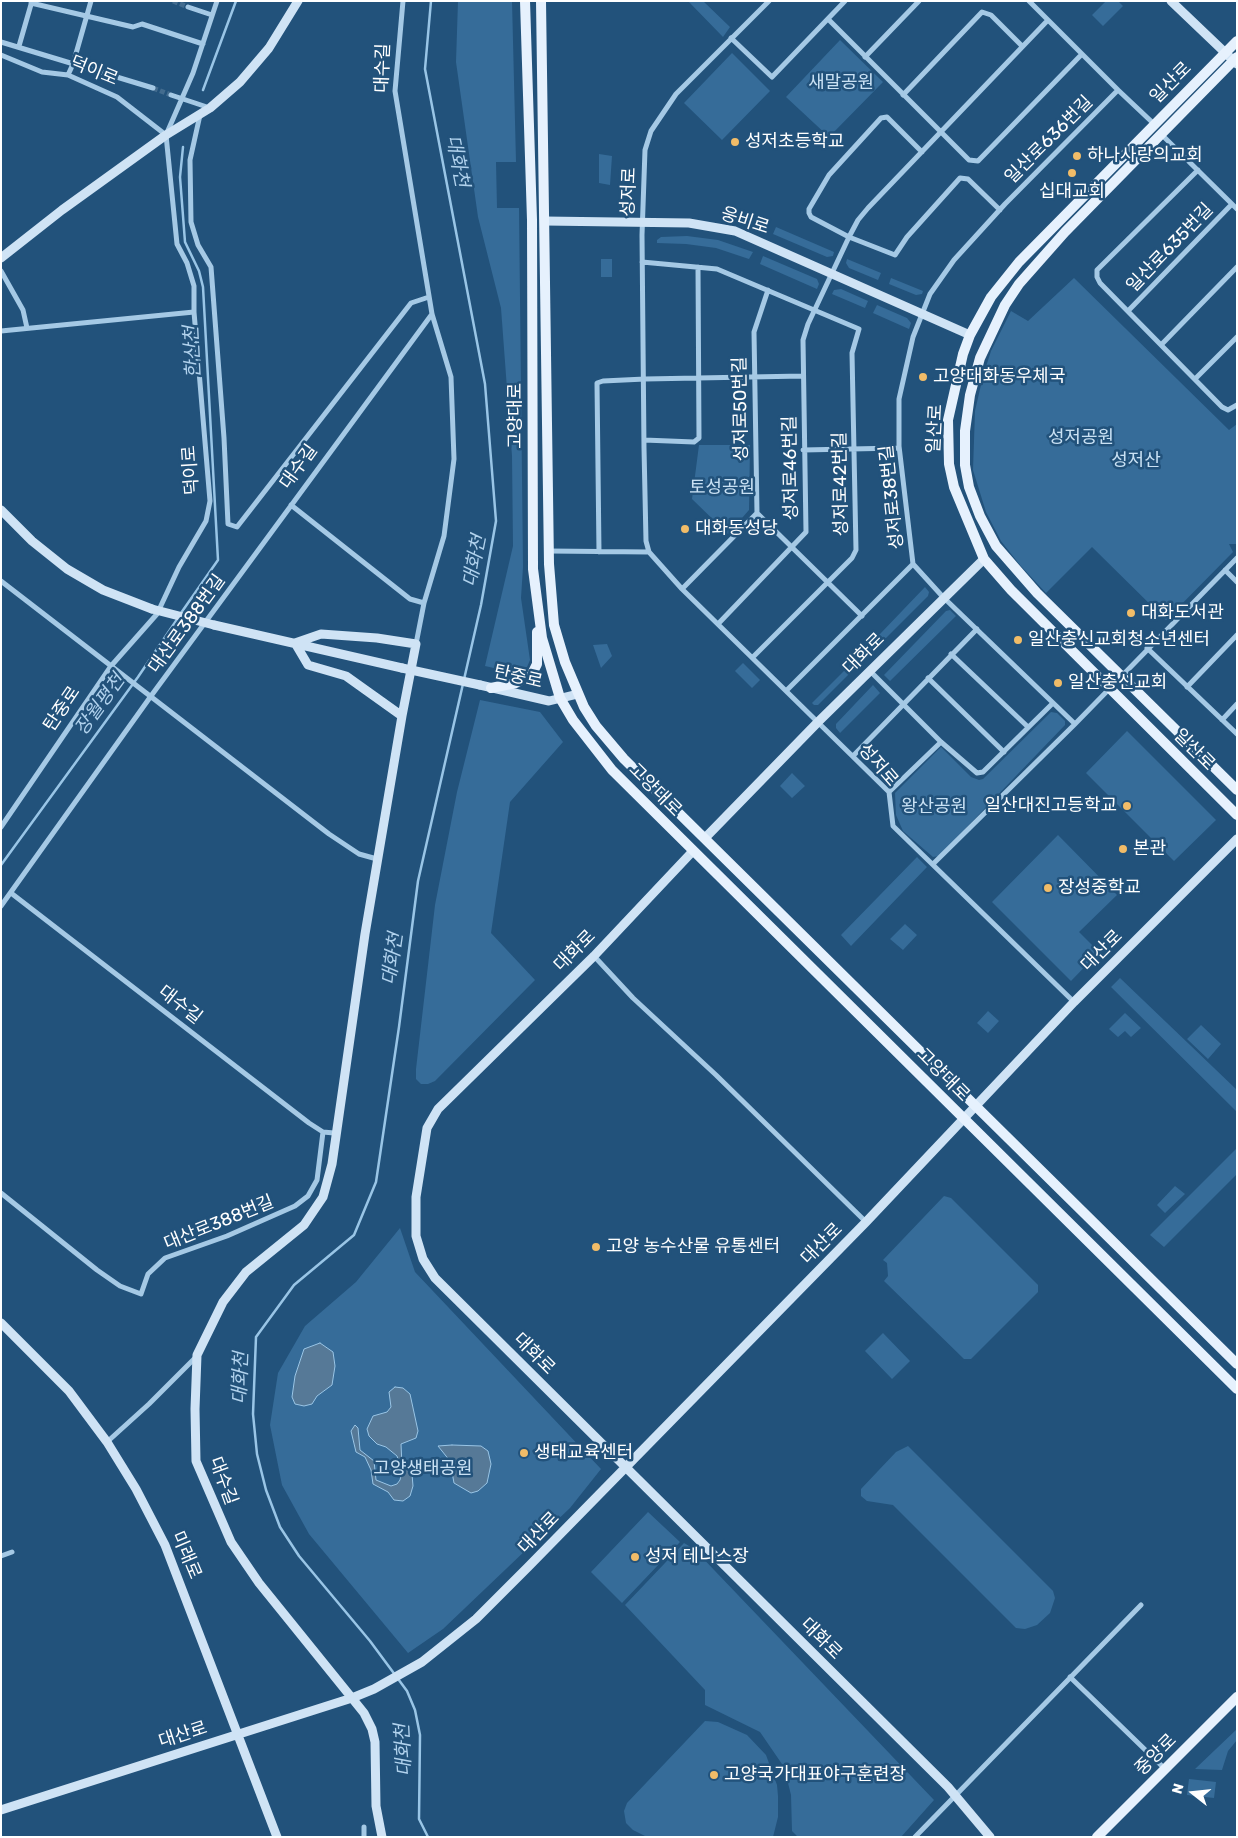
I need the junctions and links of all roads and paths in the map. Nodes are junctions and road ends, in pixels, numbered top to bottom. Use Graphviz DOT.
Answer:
graph roads {
  1 [pos="91,1"];
  2 [pos="217,1"];
  3 [pos="298,1"];
  4 [pos="403,1"];
  5 [pos="525,1"];
  6 [pos="768,1"];
  7 [pos="845,1"];
  8 [pos="919,1"];
  9 [pos="1029,1"];
  10 [pos="1171,1"];
  11 [pos="31,2"];
  12 [pos="541,5"];
  13 [pos="188,7"];
  14 [pos="212,15"];
  15 [pos="88,18"];
  16 [pos="828,19"];
  17 [pos="1048,20"];
  18 [pos="731,38"];
  19 [pos="1237,41"];
  20 [pos="1,42"];
  21 [pos="203,44"];
  22 [pos="20,46"];
  23 [pos="1022,46"];
  24 [pos="1223,53"];
  25 [pos="1082,54"];
  26 [pos="1,55"];
  27 [pos="865,57"];
  28 [pos="1236,60"];
  29 [pos="74,64"];
  30 [pos="68,75"];
  31 [pos="153,88"];
  32 [pos="1118,90"];
  33 [pos="171,94"];
  34 [pos="903,95"];
  35 [pos="182,99"];
  36 [pos="210,108"];
  37 [pos="200,114"];
  38 [pos="1153,124"];
  39 [pos="1161,133"];
  40 [pos="166,134"];
  41 [pos="939,135"];
  42 [pos="922,152"];
  43 [pos="1198,170"];
  44 [pos="1232,204"];
  45 [pos="1237,209"];
  46 [pos="1000,210"];
  47 [pos="545,221"];
  48 [pos="642,221"];
  49 [pos="849,237"];
  50 [pos="1,258"];
  51 [pos="642,262"];
  52 [pos="698,267"];
  53 [pos="1237,267"];
  54 [pos="1,271"];
  55 [pos="832,273"];
  56 [pos="768,290"];
  57 [pos="429,297"];
  58 [pos="815,310"];
  59 [pos="1128,311"];
  60 [pos="194,312"];
  61 [pos="923,313"];
  62 [pos="432,314"];
  63 [pos="27,328"];
  64 [pos="1,331"];
  65 [pos="970,335"];
  66 [pos="1237,336"];
  67 [pos="1161,345"];
  68 [pos="803,376"];
  69 [pos="754,377"];
  70 [pos="700,378"];
  71 [pos="644,379"];
  72 [pos="1195,379"];
  73 [pos="1237,406"];
  74 [pos="644,440"];
  75 [pos="899,448"];
  76 [pos="853,449"];
  77 [pos="803,450"];
  78 [pos="291,505"];
  79 [pos="1,510"];
  80 [pos="757,513"];
  81 [pos="792,547"];
  82 [pos="548,551"];
  83 [pos="599,552"];
  84 [pos="649,552"];
  85 [pos="1237,558"];
  86 [pos="984,559"];
  87 [pos="913,564"];
  88 [pos="1225,570"];
  89 [pos="1,581"];
  90 [pos="826,582"];
  91 [pos="1237,582"];
  92 [pos="682,589"];
  93 [pos="943,597"];
  94 [pos="424,603"];
  95 [pos="536,606"];
  96 [pos="154,612"];
  97 [pos="862,616"];
  98 [pos="718,624"];
  99 [pos="977,629"];
  100 [pos="1237,635"];
  101 [pos="295,643"];
  102 [pos="416,644"];
  103 [pos="1147,648"];
  104 [pos="952,654"];
  105 [pos="753,657"];
  106 [pos="111,666"];
  107 [pos="870,671"];
  108 [pos="1122,675"];
  109 [pos="928,678"];
  110 [pos="1187,687"];
  111 [pos="491,688"];
  112 [pos="1109,689"];
  113 [pos="787,690"];
  114 [pos="578,694"];
  115 [pos="151,696"];
  116 [pos="560,698"];
  117 [pos="1054,703"];
  118 [pos="904,704"];
  119 [pos="1237,704"];
  120 [pos="402,716"];
  121 [pos="1222,720"];
  122 [pos="818,722"];
  123 [pos="1075,724"];
  124 [pos="1028,727"];
  125 [pos="1237,734"];
  126 [pos="941,742"];
  127 [pos="1004,752"];
  128 [pos="853,756"];
  129 [pos="1237,790"];
  130 [pos="889,792"];
  131 [pos="1237,815"];
  132 [pos="1,827"];
  133 [pos="706,837"];
  134 [pos="1237,840"];
  135 [pos="693,851"];
  136 [pos="378,859"];
  137 [pos="933,864"];
  138 [pos="11,894"];
  139 [pos="1,906"];
  140 [pos="594,956"];
  141 [pos="1074,1002"];
  142 [pos="976,1105"];
  143 [pos="964,1119"];
  144 [pos="323,1132"];
  145 [pos="334,1133"];
  146 [pos="1,1193"];
  147 [pos="866,1222"];
  148 [pos="1,1322"];
  149 [pos="197,1355"];
  150 [pos="1237,1364"];
  151 [pos="1237,1389"];
  152 [pos="106,1442"];
  153 [pos="625,1467"];
  154 [pos="12,1552"];
  155 [pos="1,1556"];
  156 [pos="1141,1605"];
  157 [pos="1070,1677"];
  158 [pos="1237,1697"];
  159 [pos="352,1698"];
  160 [pos="237,1735"];
  161 [pos="1165,1769"];
  162 [pos="955,1795"];
  163 [pos="1,1810"];
  164 [pos="364,1827"];
  165 [pos="277,1837"];
  166 [pos="364,1837"];
  167 [pos="382,1837"];
  168 [pos="915,1837"];
  169 [pos="990,1837"];
  170 [pos="1097,1837"];
  1 -- 15 [label="street"];
  2 -- 14 [label="street, 덕이로"];
  3 -- 36 [label="street"];
  4 -- 57 [label="street, 대수길"];
  5 -- 95 [label="main road, 고양대로"];
  6 -- 18 [label="street, 성저로"];
  7 -- 16 [label="street"];
  8 -- 27 [label="street"];
  9 -- 17 [label="street, 일산로636번길"];
  10 -- 24 [label="street"];
  11 -- 15 [label="street"];
  11 -- 22 [label="street"];
  12 -- 47 [label="main road, 고양대로"];
  13 -- 14 [label="street"];
  14 -- 21 [label="street, 덕이로"];
  15 -- 21 [label="street"];
  15 -- 29 [label="street"];
  16 -- 18 [label="street"];
  16 -- 27 [label="street"];
  17 -- 23 [label="street"];
  17 -- 25 [label="street, 일산로636번길"];
  18 -- 48 [label="street, 성저로"];
  19 -- 24 [label="main road, 일산로"];
  20 -- 22 [label="street"];
  21 -- 35 [label="street, 덕이로"];
  22 -- 29 [label="street"];
  23 -- 34 [label="street"];
  23 -- 41 [label="street"];
  24 -- 28 [label="street"];
  24 -- 38 [label="main road, 일산로"];
  25 -- 32 [label="street, 일산로636번길"];
  25 -- 41 [label="street, 일산로636번길"];
  26 -- 30 [label="street, 덕이로"];
  27 -- 34 [label="street"];
  28 -- 39 [label="main road, 일산로"];
  29 -- 30 [label="street"];
  29 -- 31 [label="street"];
  30 -- 40 [label="street, 덕이로"];
  32 -- 38 [label="street, 일산로636번길"];
  32 -- 46 [label="street, 일산로636번길"];
  33 -- 35 [label="street"];
  34 -- 41 [label="street"];
  35 -- 36 [label="street"];
  35 -- 40 [label="street, 덕이로"];
  36 -- 37 [label="street"];
  37 -- 40 [label="street"];
  37 -- 57 [label="street"];
  38 -- 65 [label="main road, 일산로"];
  39 -- 43 [label="street, 일산로635번길"];
  39 -- 108 [label="main road, 일산로"];
  40 -- 50 [label="street, 덕이로"];
  40 -- 60 [label="street, 덕이로"];
  41 -- 42 [label="street, 성저로46번길"];
  42 -- 49 [label="street, 성저로46번길"];
  42 -- 49 [label="street"];
  43 -- 44 [label="street, 일산로635번길"];
  43 -- 59 [label="street, 일산로635번길"];
  44 -- 45 [label="street, 일산로635번길"];
  44 -- 59 [label="street, 일산로635번길"];
  46 -- 49 [label="street"];
  46 -- 61 [label="street"];
  47 -- 48 [label="street, 웅비로"];
  47 -- 82 [label="main road, 고양대로"];
  48 -- 51 [label="street, 성저로"];
  48 -- 55 [label="street, 웅비로"];
  49 -- 55 [label="street, 성저로46번길"];
  51 -- 52 [label="street"];
  51 -- 71 [label="street, 성저로"];
  52 -- 56 [label="street"];
  52 -- 70 [label="street"];
  53 -- 67 [label="street"];
  54 -- 63 [label="street"];
  55 -- 58 [label="street, 성저로46번길"];
  55 -- 61 [label="street, 웅비로"];
  56 -- 58 [label="street"];
  56 -- 69 [label="street, 성저로50번길"];
  57 -- 62 [label="street, 대수길"];
  58 -- 68 [label="street, 성저로46번길"];
  58 -- 76 [label="street, 성저로42번길"];
  59 -- 67 [label="street"];
  60 -- 63 [label="street"];
  60 -- 96 [label="street, 덕이로"];
  61 -- 65 [label="street, 웅비로"];
  61 -- 75 [label="street, 성저로38번길"];
  62 -- 78 [label="street, 대수길"];
  62 -- 94 [label="street, 대수길"];
  63 -- 64 [label="street"];
  65 -- 86 [label="main road, 일산로"];
  66 -- 72 [label="street"];
  67 -- 72 [label="street"];
  68 -- 69 [label="street"];
  68 -- 77 [label="street, 성저로46번길"];
  69 -- 70 [label="street"];
  69 -- 80 [label="street, 성저로50번길"];
  70 -- 71 [label="street"];
  70 -- 74 [label="street"];
  71 -- 74 [label="street, 성저로"];
  71 -- 83 [label="street"];
  72 -- 73 [label="street"];
  74 -- 84 [label="street, 성저로"];
  75 -- 76 [label="street"];
  75 -- 87 [label="street, 성저로38번길"];
  76 -- 77 [label="street"];
  76 -- 90 [label="street, 성저로42번길"];
  77 -- 81 [label="street, 성저로46번길"];
  78 -- 94 [label="street, 대수길"];
  78 -- 115 [label="street, 대산로388번길"];
  79 -- 96 [label="street"];
  80 -- 81 [label="street"];
  80 -- 92 [label="street"];
  81 -- 90 [label="street"];
  81 -- 98 [label="street, 성저로46번길"];
  82 -- 83 [label="street"];
  82 -- 114 [label="main road, 고양대로"];
  83 -- 84 [label="street"];
  84 -- 92 [label="street, 성저로"];
  85 -- 88 [label="street"];
  86 -- 93 [label="street, 대화로"];
  86 -- 112 [label="main road, 일산로"];
  87 -- 93 [label="street"];
  87 -- 97 [label="street, 성저로38번길"];
  88 -- 91 [label="street"];
  88 -- 103 [label="street"];
  89 -- 106 [label="street"];
  90 -- 97 [label="street"];
  90 -- 105 [label="street, 성저로42번길"];
  92 -- 98 [label="street, 성저로"];
  93 -- 99 [label="street"];
  93 -- 107 [label="street, 대화로"];
  94 -- 102 [label="street, 대수길"];
  95 -- 111 [label="main road"];
  95 -- 116 [label="main road, 고양대로"];
  96 -- 101 [label="street, bridge"];
  96 -- 106 [label="street, 탄중로"];
  97 -- 113 [label="street, 성저로38번길"];
  98 -- 105 [label="street, 성저로"];
  99 -- 104 [label="street"];
  99 -- 117 [label="street"];
  100 -- 110 [label="street"];
  101 -- 102 [label="street"];
  101 -- 111 [label="street, 탄중로, bridge"];
  101 -- 120 [label="street"];
  102 -- 120 [label="street, 대수길"];
  103 -- 108 [label="street"];
  103 -- 110 [label="street"];
  104 -- 109 [label="street"];
  104 -- 124 [label="street"];
  105 -- 113 [label="street, 성저로"];
  106 -- 115 [label="street"];
  106 -- 132 [label="street, 탄중로"];
  107 -- 118 [label="street"];
  107 -- 122 [label="street, 대화로"];
  108 -- 112 [label="street"];
  108 -- 129 [label="main road, 일산로"];
  109 -- 118 [label="street"];
  109 -- 127 [label="street"];
  110 -- 121 [label="street"];
  111 -- 116 [label="street, 탄중로"];
  112 -- 123 [label="street"];
  112 -- 131 [label="main road, 일산로"];
  113 -- 122 [label="street, 성저로"];
  114 -- 116 [label="street, 탄중로"];
  114 -- 133 [label="main road, 고양대로"];
  115 -- 136 [label="street"];
  115 -- 138 [label="street, 대산로388번길"];
  116 -- 135 [label="main road, 고양대로"];
  117 -- 123 [label="street"];
  117 -- 124 [label="street"];
  118 -- 126 [label="street"];
  118 -- 128 [label="street"];
  119 -- 121 [label="street"];
  120 -- 136 [label="street, 대수길"];
  121 -- 125 [label="street"];
  122 -- 128 [label="street, 성저로"];
  122 -- 133 [label="street, 대화로"];
  123 -- 137 [label="street"];
  124 -- 127 [label="street"];
  126 -- 127 [label="street"];
  126 -- 130 [label="street"];
  128 -- 130 [label="street, 성저로"];
  130 -- 137 [label="street, 성저로"];
  133 -- 142 [label="main road, 고양대로"];
  134 -- 141 [label="street, 대산로"];
  135 -- 140 [label="street, 대화로"];
  135 -- 143 [label="main road, 고양대로"];
  136 -- 145 [label="street, 대수길"];
  137 -- 141 [label="street, 성저로"];
  138 -- 139 [label="street, 대산로388번길"];
  138 -- 144 [label="street, 대수길"];
  140 -- 147 [label="street"];
  140 -- 153 [label="street, 대화로"];
  141 -- 142 [label="street, 대산로"];
  142 -- 143 [label="street, 대산로"];
  142 -- 150 [label="main road, 고양대로"];
  143 -- 147 [label="street, 대산로"];
  143 -- 151 [label="main road, 고양대로"];
  144 -- 145 [label="street"];
  144 -- 146 [label="street, 대산로388번길"];
  145 -- 149 [label="street, 대수길"];
  147 -- 153 [label="street, 대산로"];
  148 -- 152 [label="street, 미래로"];
  149 -- 152 [label="street"];
  149 -- 159 [label="street, 대수길"];
  152 -- 160 [label="street, 미래로"];
  153 -- 159 [label="street, 대산로"];
  153 -- 162 [label="street, 대화로"];
  154 -- 155 [label="street"];
  156 -- 157 [label="street"];
  157 -- 161 [label="street"];
  157 -- 162 [label="street"];
  158 -- 161 [label="main road, 중앙로"];
  159 -- 160 [label="street, 대산로"];
  159 -- 167 [label="street, 대수길"];
  160 -- 163 [label="street, 대산로"];
  160 -- 165 [label="street, 미래로"];
  161 -- 170 [label="main road, 중앙로"];
  162 -- 168 [label="street"];
  162 -- 169 [label="street, 대화로"];
  164 -- 166 [label="street"];
}
